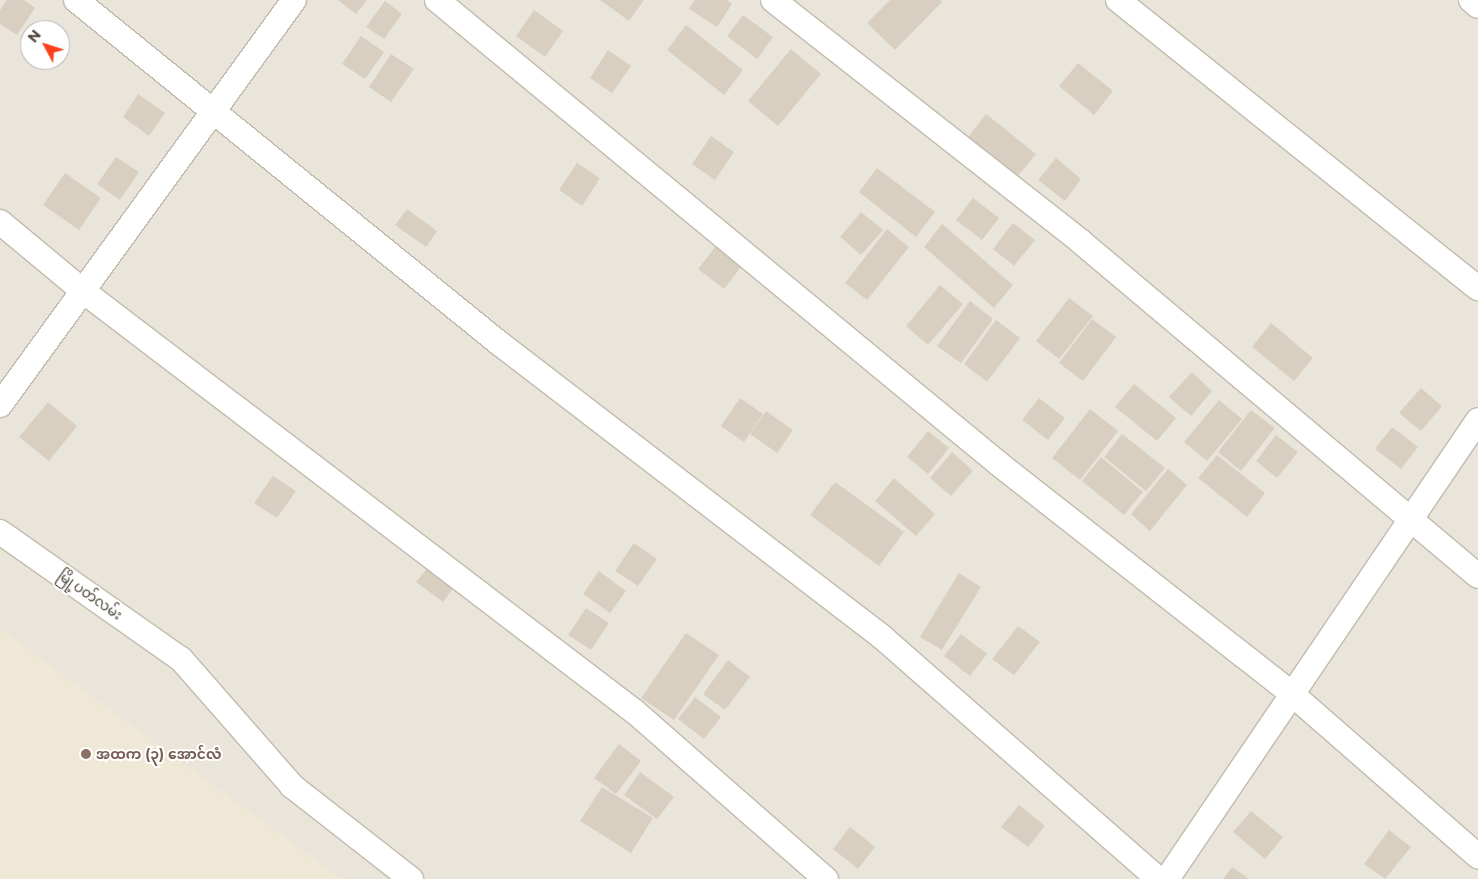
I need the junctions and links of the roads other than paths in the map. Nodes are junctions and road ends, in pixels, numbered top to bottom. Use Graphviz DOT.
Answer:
graph roads {
  1 [pos="76,0"];
  2 [pos="294,0"];
  3 [pos="437,0"];
  4 [pos="773,0"];
  5 [pos="1118,0"];
  6 [pos="1470,0"];
  7 [pos="1478,6"];
  8 [pos="213,111"];
  9 [pos="0,222"];
  10 [pos="1478,288"];
  11 [pos="83,291"];
  12 [pos="0,405"];
  13 [pos="1478,420"];
  14 [pos="1410,519"];
  15 [pos="0,532"];
  16 [pos="1478,576"];
  17 [pos="1292,694"];
  18 [pos="1478,856"];
  19 [pos="411,879"];
  20 [pos="826,879"];
  21 [pos="1158,879"];
  22 [pos="1167,879"];
  1 -- 8 [label="street"];
  2 -- 8 [label="street"];
  3 -- 17 [label="street"];
  4 -- 14 [label="street"];
  5 -- 10 [label="street"];
  6 -- 7 [label="street"];
  8 -- 11 [label="street"];
  8 -- 21 [label="street"];
  9 -- 11 [label="street"];
  11 -- 12 [label="street"];
  11 -- 20 [label="street"];
  13 -- 14 [label="street"];
  14 -- 16 [label="street"];
  14 -- 17 [label="street"];
  15 -- 19 [label="street, မြို့ပတ်လမ်း"];
  17 -- 18 [label="street"];
  17 -- 22 [label="street"];
}
